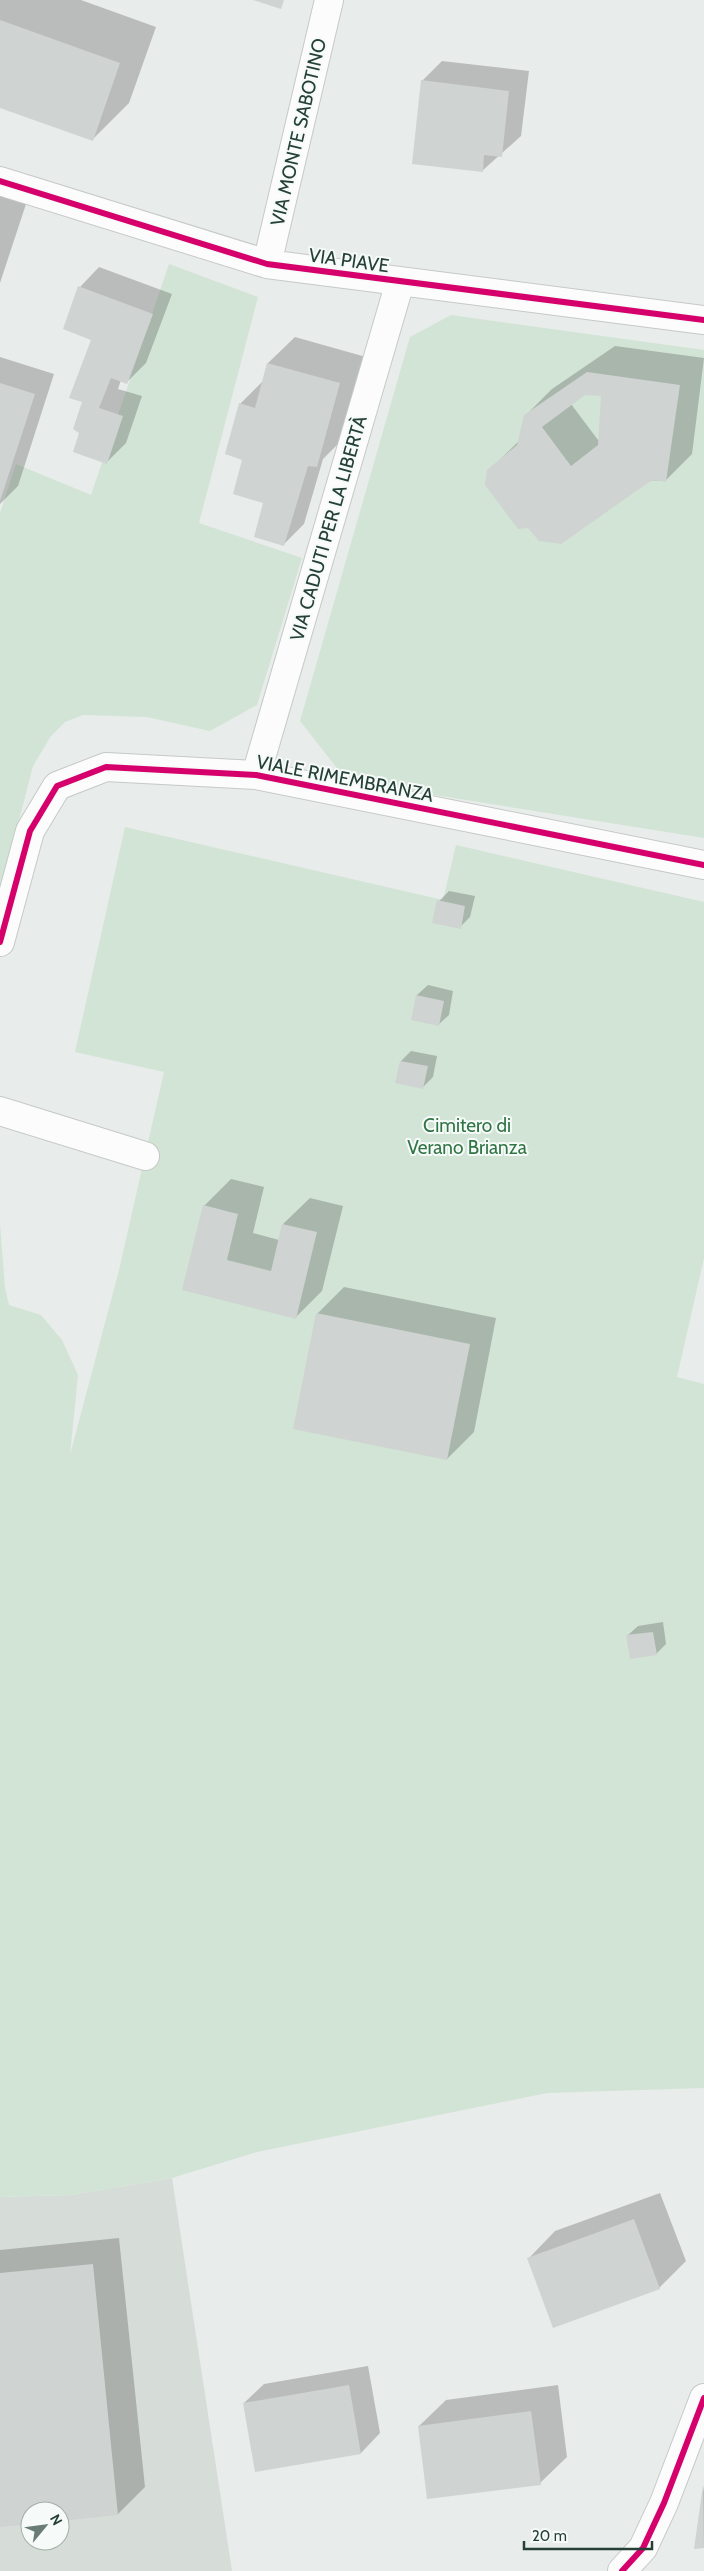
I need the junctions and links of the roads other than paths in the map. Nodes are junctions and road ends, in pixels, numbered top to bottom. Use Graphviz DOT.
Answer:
graph roads {
  1 [pos="329,0"];
  2 [pos="0,181"];
  3 [pos="267,264"];
  4 [pos="400,282"];
  5 [pos="704,320"];
  6 [pos="256,775"];
  7 [pos="704,865"];
  8 [pos="0,942"];
  9 [pos="0,1111"];
  10 [pos="145,1156"];
  11 [pos="704,2398"];
  12 [pos="622,2571"];
  1 -- 3 [label="street, VIA MONTE SABOTINO"];
  2 -- 3 [label="street, VIA PIAVE"];
  3 -- 4 [label="street, VIA PIAVE"];
  4 -- 5 [label="street, VIA PIAVE"];
  4 -- 6 [label="street, VIA CADUTI PER LA LIBERTÀ"];
  6 -- 7 [label="street, VIALE RIMEMBRANZA"];
  6 -- 8 [label="street, VIALE RIMEMBRANZA"];
  9 -- 10 [label="street"];
  11 -- 12 [label="street"];
}
